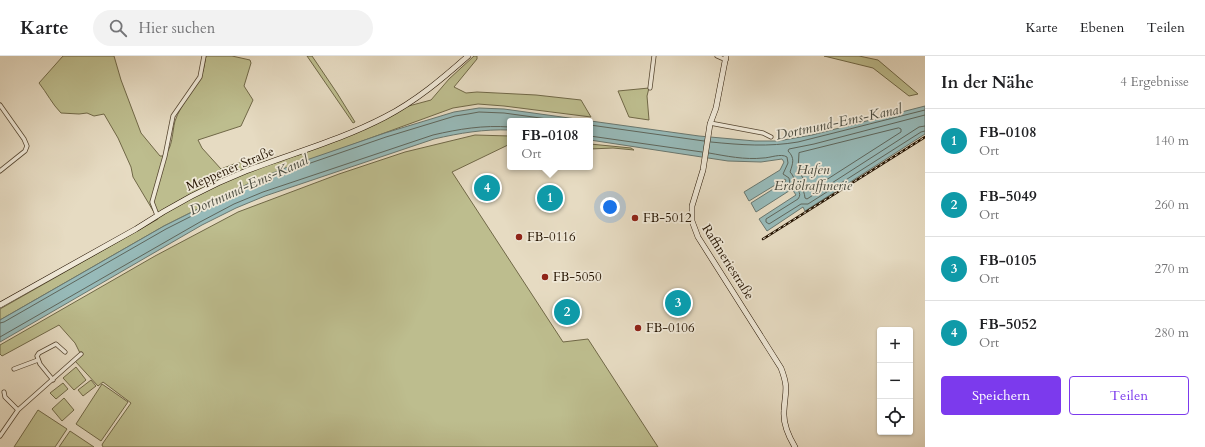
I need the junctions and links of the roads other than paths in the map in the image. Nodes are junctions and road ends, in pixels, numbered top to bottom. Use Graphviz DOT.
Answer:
graph roads {
  1 [pos="204,56"];
  2 [pos="468,56"];
  3 [pos="654,56"];
  4 [pos="717,56"];
  5 [pos="726,58"];
  6 [pos="650,88"];
  7 [pos="0,105"];
  8 [pos="710,123"];
  9 [pos="771,137"];
  10 [pos="0,171"];
  11 [pos="157,215"];
  12 [pos="0,306"];
  13 [pos="65,352"];
  14 [pos="81,354"];
  15 [pos="38,360"];
  16 [pos="14,369"];
  17 [pos="53,380"];
  18 [pos="4,392"];
  19 [pos="18,410"];
  20 [pos="0,435"];
  21 [pos="795,447"];
  1 -- 11 [label="street"];
  2 -- 11 [label="main road, Meppener Straße"];
  3 -- 6 [label="street"];
  4 -- 5 [label="street"];
  5 -- 8 [label="main road, Raffineriestraße"];
  7 -- 10 [label="street"];
  8 -- 9 [label="street"];
  8 -- 21 [label="main road, Raffineriestraße"];
  11 -- 12 [label="main road, Meppener Straße"];
  13 -- 15 [label="street"];
  14 -- 17 [label="street"];
  15 -- 16 [label="street"];
  15 -- 17 [label="street"];
  17 -- 19 [label="street"];
  18 -- 19 [label="street"];
  19 -- 20 [label="street"];
}
